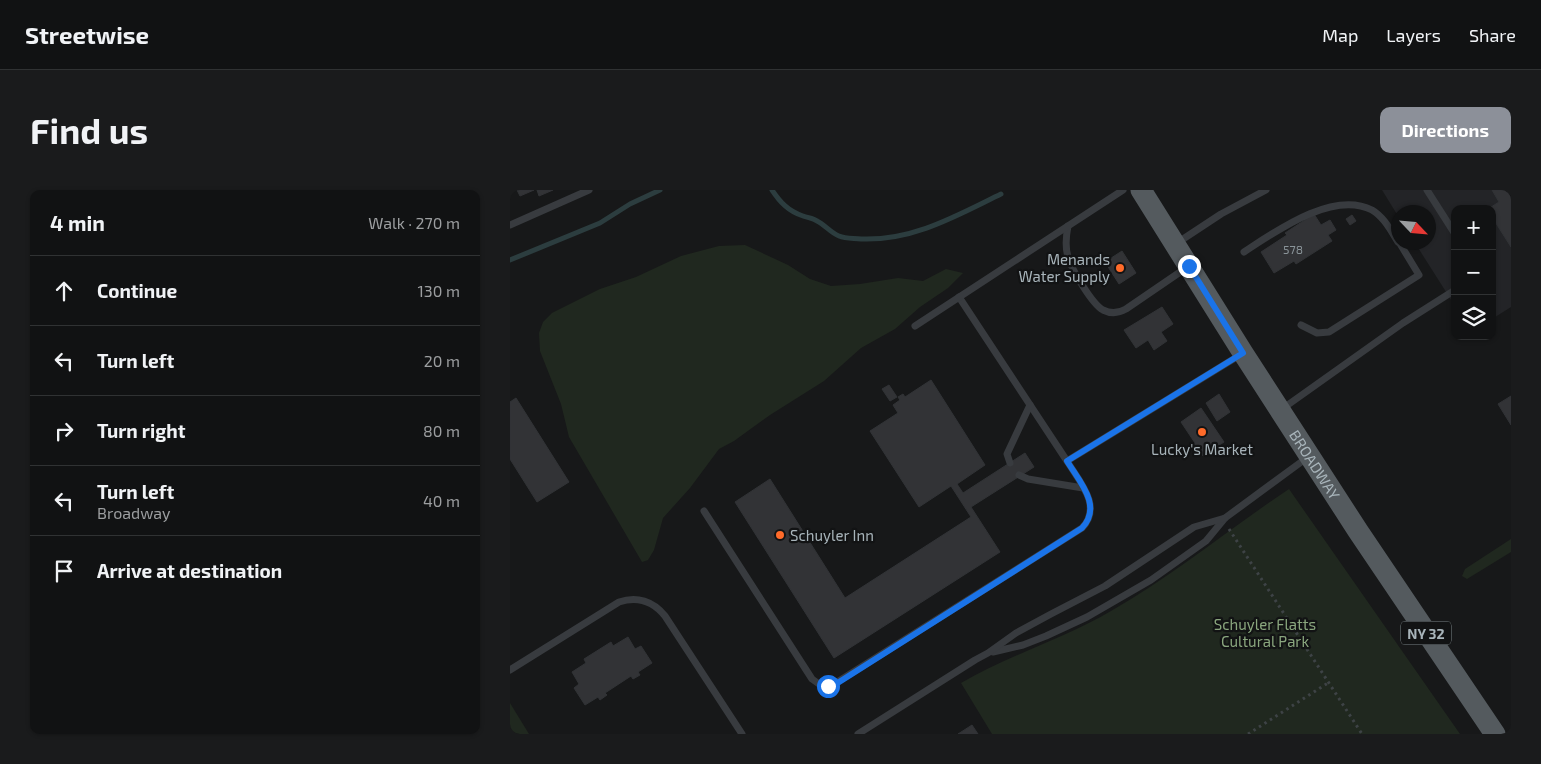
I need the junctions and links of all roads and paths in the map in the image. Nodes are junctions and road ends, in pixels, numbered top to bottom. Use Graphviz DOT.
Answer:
graph roads {
  1 [pos="589,190"];
  2 [pos="1123,190"];
  3 [pos="1141,190"];
  4 [pos="1266,190"];
  5 [pos="1427,190"];
  6 [pos="510,225"];
  7 [pos="1068,226"];
  8 [pos="1451,228"];
  9 [pos="1391,230"];
  10 [pos="1175,245"];
  11 [pos="1404,250"];
  12 [pos="1244,252"];
  13 [pos="1189,266"];
  14 [pos="1451,293"];
  15 [pos="959,297"];
  16 [pos="1301,325"];
  17 [pos="914,326"];
  18 [pos="1243,353"];
  19 [pos="1030,405"];
  20 [pos="1279,410"];
  21 [pos="1309,456"];
  22 [pos="1067,461"];
  23 [pos="1010,463"];
  24 [pos="1019,476"];
  25 [pos="1084,488"];
  26 [pos="704,510"];
  27 [pos="1225,518"];
  28 [pos="988,653"];
  29 [pos="510,670"];
  30 [pos="1328,683"];
  31 [pos="742,734"];
  32 [pos="858,734"];
  33 [pos="1248,734"];
  34 [pos="1362,734"];
  35 [pos="1495,734"];
  1 -- 6 [label="lane"];
  2 -- 7 [label="lane"];
  3 -- 10 [label="main road, BROADWAY / NY 32"];
  4 -- 10 [label="lane"];
  5 -- 8 [label="lane"];
  7 -- 13 [label="lane"];
  7 -- 15 [label="lane"];
  9 -- 12 [label="lane"];
  10 -- 13 [label="main road, BROADWAY / NY 32"];
  11 -- 16 [label="lane"];
  13 -- 18 [label="main road, BROADWAY / NY 32"];
  14 -- 20 [label="lane"];
  15 -- 17 [label="lane"];
  15 -- 19 [label="lane"];
  18 -- 20 [label="main road, BROADWAY / NY 32"];
  18 -- 22 [label="lane"];
  19 -- 22 [label="lane"];
  19 -- 23 [label="lane"];
  20 -- 21 [label="main road, BROADWAY / NY 32"];
  21 -- 27 [label="lane"];
  21 -- 35 [label="main road, BROADWAY / NY 32"];
  22 -- 25 [label="lane"];
  24 -- 25 [label="lane"];
  25 -- 26 [label="lane"];
  27 -- 28 [label="lane"];
  27 -- 28 [label="lane"];
  27 -- 30 [label="path"];
  28 -- 32 [label="lane"];
  29 -- 31 [label="lane"];
  30 -- 33 [label="path"];
  30 -- 34 [label="path"];
}
